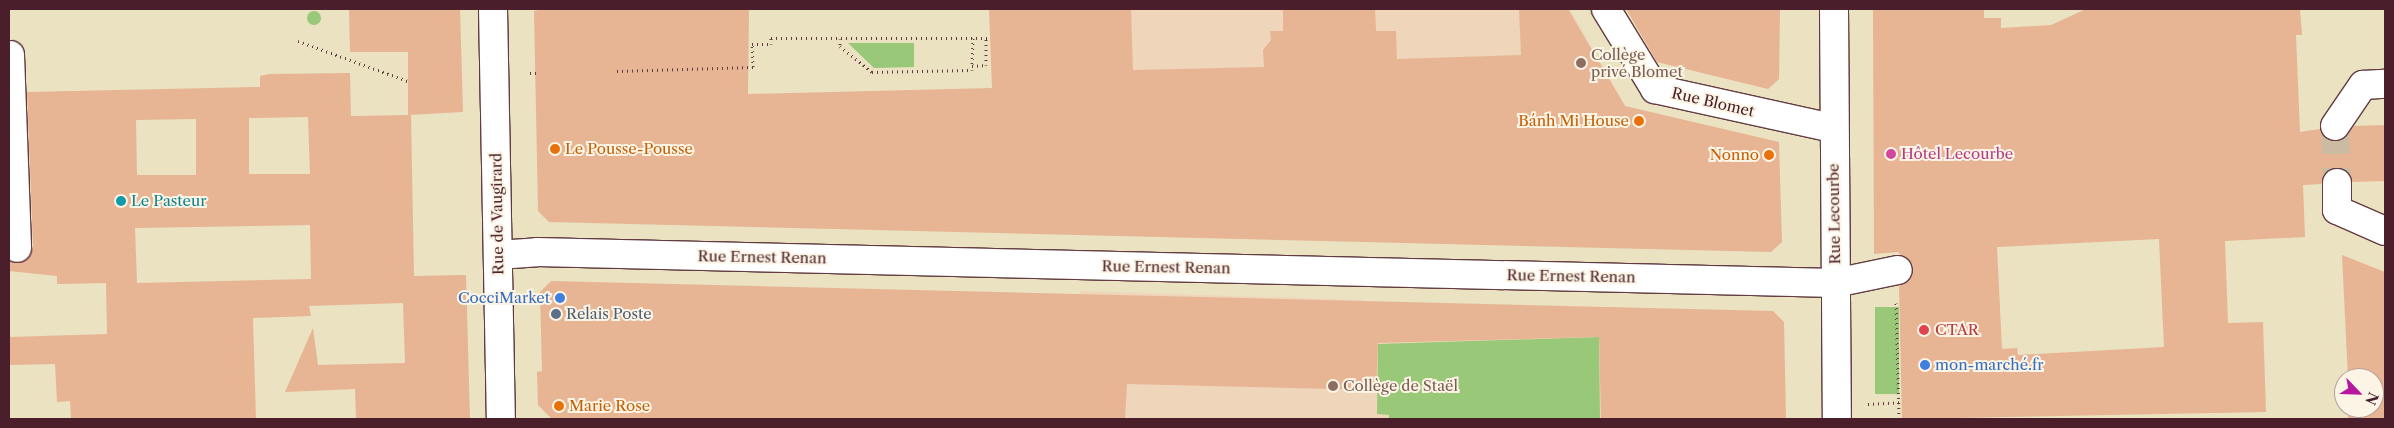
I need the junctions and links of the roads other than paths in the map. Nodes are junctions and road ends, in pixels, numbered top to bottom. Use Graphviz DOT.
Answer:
graph roads {
  1 [pos="493,9"];
  2 [pos="1606,9"];
  3 [pos="1834,9"];
  4 [pos="10,55"];
  5 [pos="2385,84"];
  6 [pos="2335,126"];
  7 [pos="1833,128"];
  8 [pos="2337,183"];
  9 [pos="2385,231"];
  10 [pos="17,248"];
  11 [pos="498,255"];
  12 [pos="1898,270"];
  13 [pos="1835,283"];
  14 [pos="501,419"];
  15 [pos="1837,419"];
  1 -- 11 [label="street, Rue de Vaugirard"];
  2 -- 7 [label="street, Rue Blomet"];
  3 -- 7 [label="street, Rue Lecourbe"];
  4 -- 10 [label="street"];
  5 -- 6 [label="street"];
  7 -- 13 [label="street, Rue Lecourbe"];
  8 -- 9 [label="street"];
  11 -- 13 [label="street, Rue Ernest Renan"];
  11 -- 14 [label="street, Rue de Vaugirard"];
  12 -- 13 [label="street, Rue Ernest Renan"];
  13 -- 15 [label="street, Rue Lecourbe"];
}
